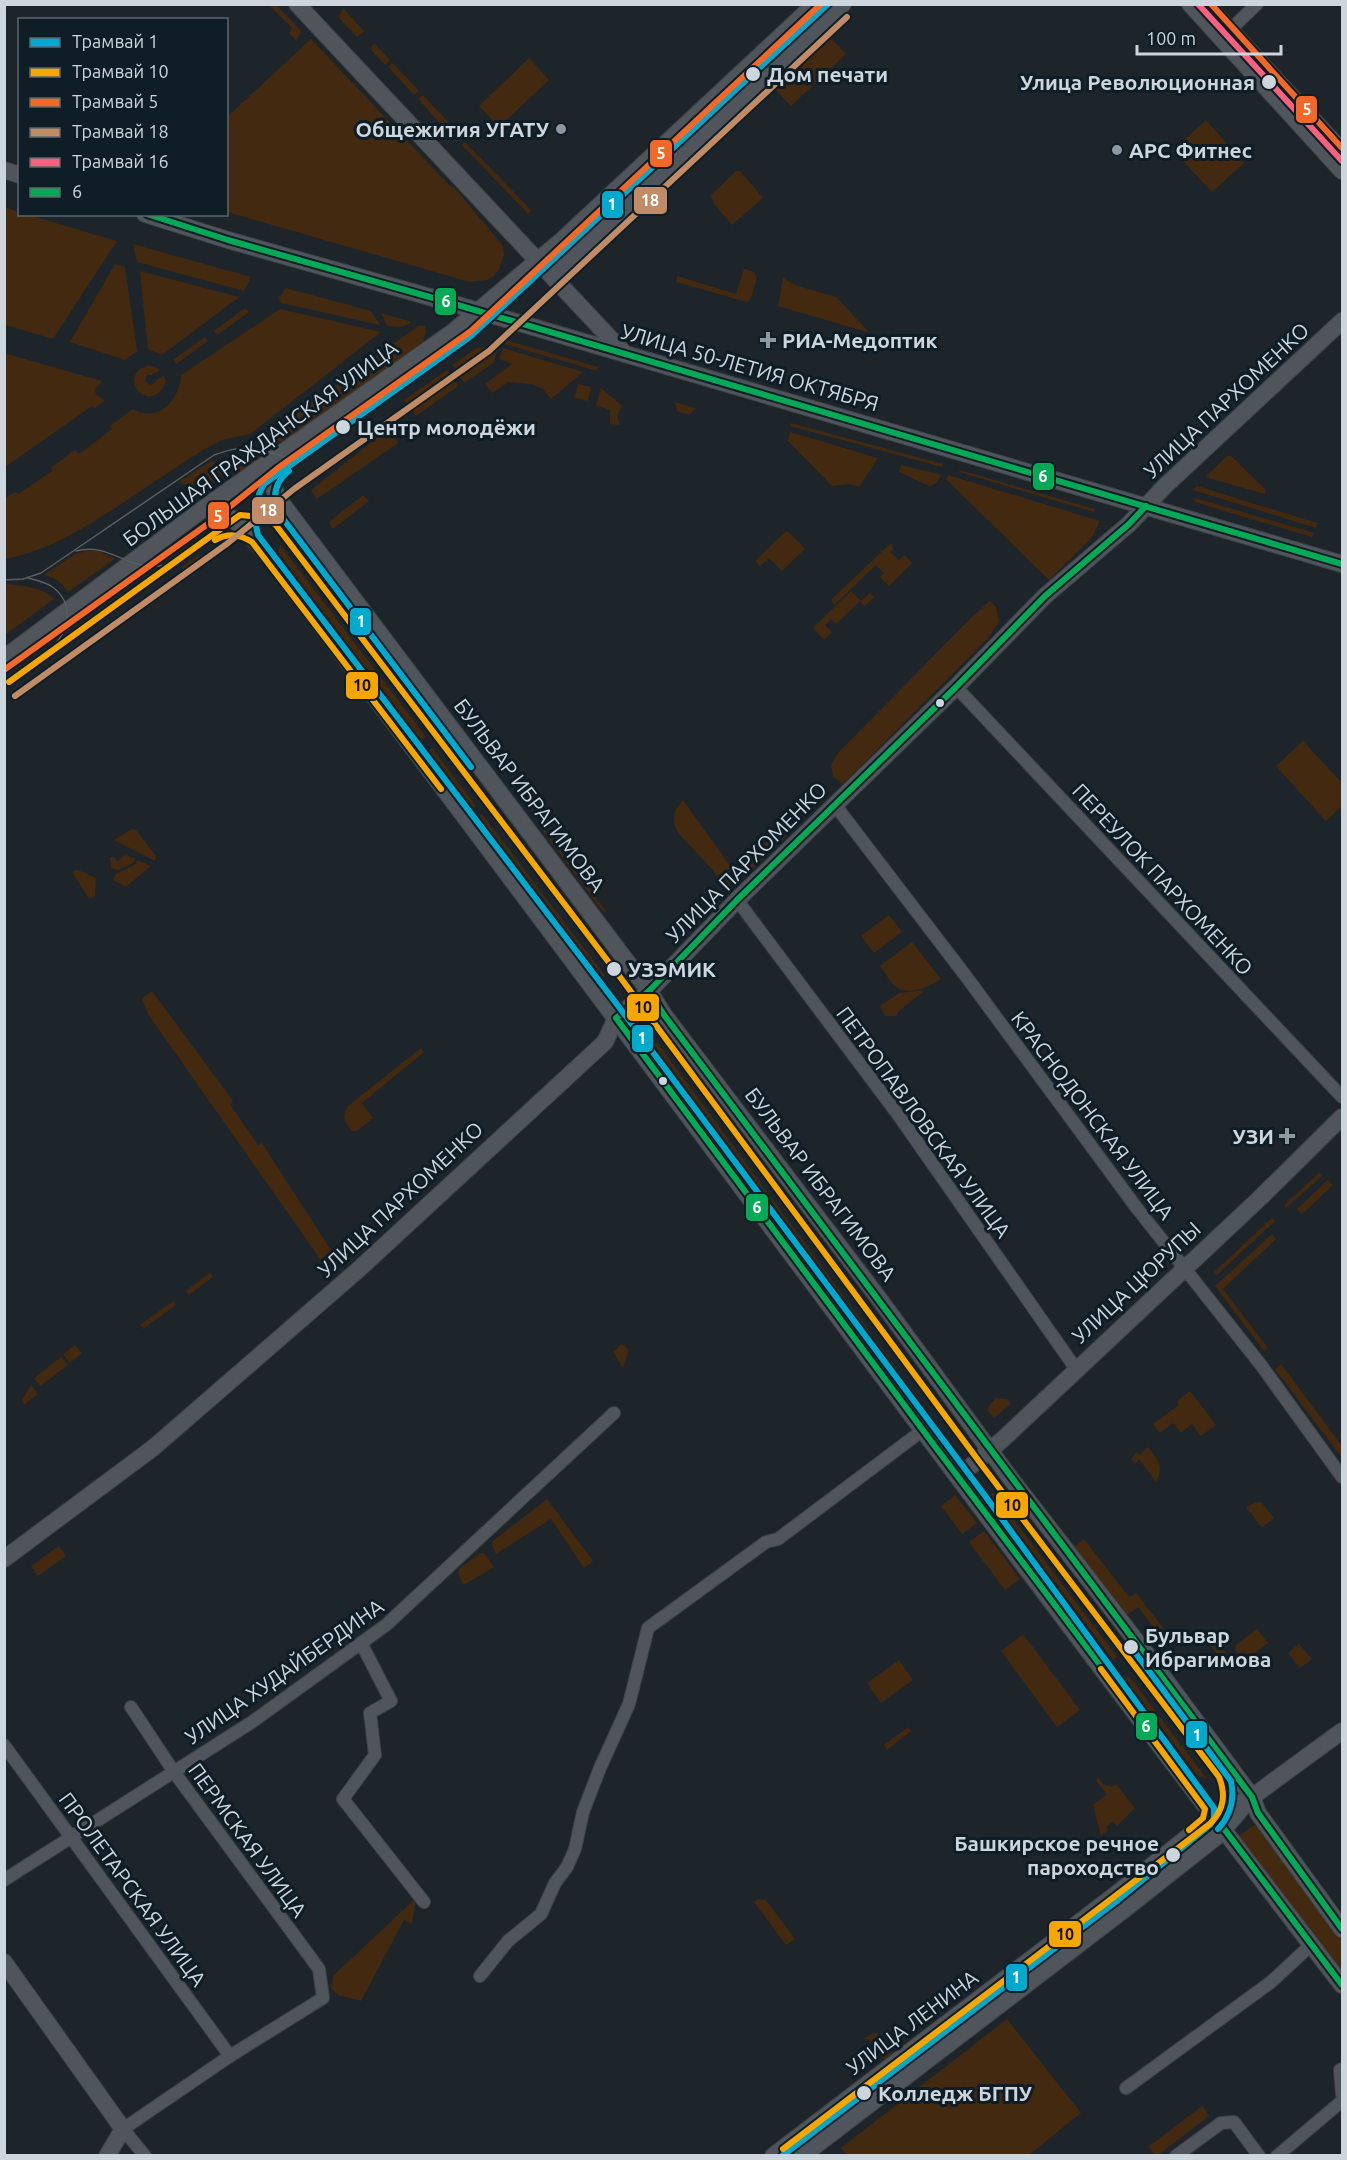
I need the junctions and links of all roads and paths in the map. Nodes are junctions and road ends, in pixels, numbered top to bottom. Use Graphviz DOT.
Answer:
graph roads {
  1 [pos="297,4"];
  2 [pos="815,4"];
  3 [pos="843,4"];
  4 [pos="1190,4"];
  5 [pos="1206,4"];
  6 [pos="1257,4"];
  7 [pos="1230,30"];
  8 [pos="1342,151"];
  9 [pos="1342,171"];
  10 [pos="151,216"];
  11 [pos="539,260"];
  12 [pos="554,275"];
  13 [pos="478,311"];
  14 [pos="1342,321"];
  15 [pos="626,354"];
  16 [pos="259,469"];
  17 [pos="212,503"];
  18 [pos="1146,506"];
  19 [pos="1342,564"];
  20 [pos="4,658"];
  21 [pos="956,687"];
  22 [pos="835,805"];
  23 [pos="737,900"];
  24 [pos="649,991"];
  25 [pos="616,1018"];
  26 [pos="1342,1096"];
  27 [pos="1342,1117"];
  28 [pos="1185,1268"];
  29 [pos="1076,1369"];
  30 [pos="614,1413"];
  31 [pos="922,1430"];
  32 [pos="990,1450"];
  33 [pos="958,1477"];
  34 [pos="1342,1477"];
  35 [pos="4,1559"];
  36 [pos="362,1643"];
  37 [pos="131,1707"];
  38 [pos="1342,1731"];
  39 [pos="4,1745"];
  40 [pos="174,1772"];
  41 [pos="1252,1797"];
  42 [pos="1220,1823"];
  43 [pos="72,1837"];
  44 [pos="4,1880"];
  45 [pos="1115,1895"];
  46 [pos="424,1902"];
  47 [pos="1125,1909"];
  48 [pos="1341,1923"];
  49 [pos="1311,1945"];
  50 [pos="1032,1958"];
  51 [pos="4,1962"];
  52 [pos="1043,1971"];
  53 [pos="480,1976"];
  54 [pos="1342,1985"];
  55 [pos="991,1990"];
  56 [pos="1001,2003"];
  57 [pos="230,2056"];
  58 [pos="902,2058"];
  59 [pos="1342,2069"];
  60 [pos="914,2071"];
  61 [pos="1126,2088"];
  62 [pos="1342,2094"];
  63 [pos="1342,2101"];
  64 [pos="123,2129"];
  65 [pos="107,2156"];
  66 [pos="145,2156"];
  67 [pos="772,2156"];
  68 [pos="802,2156"];
  69 [pos="1176,2156"];
  70 [pos="1259,2156"];
  71 [pos="1277,2156"];
  1 -- 11 [label="main road"];
  2 -- 11 [label="main road, БОЛЬШАЯ ГРАЖДАНСКАЯ УЛИЦА"];
  3 -- 12 [label="main road"];
  4 -- 9 [label="main road"];
  5 -- 7 [label="main road"];
  6 -- 7 [label="street"];
  7 -- 8 [label="main road"];
  10 -- 13 [label="main road, УЛИЦА 50-ЛЕТИЯ ОКТЯБРЯ"];
  11 -- 12 [label="main road"];
  11 -- 13 [label="main road, БОЛЬШАЯ ГРАЖДАНСКАЯ УЛИЦА"];
  12 -- 15 [label="main road"];
  13 -- 15 [label="main road, УЛИЦА 50-ЛЕТИЯ ОКТЯБРЯ"];
  13 -- 16 [label="main road, БОЛЬШАЯ ГРАЖДАНСКАЯ УЛИЦА"];
  14 -- 18 [label="main road, УЛИЦА ПАРХОМЕНКО"];
  15 -- 18 [label="main road, УЛИЦА 50-ЛЕТИЯ ОКТЯБРЯ"];
  16 -- 17 [label="main road, БОЛЬШАЯ ГРАЖДАНСКАЯ УЛИЦА"];
  16 -- 24 [label="main road, БУЛЬВАР ИБРАГИМОВА"];
  17 -- 20 [label="main road, БОЛЬШАЯ ГРАЖДАНСКАЯ УЛИЦА"];
  17 -- 25 [label="main road"];
  18 -- 19 [label="main road, УЛИЦА 50-ЛЕТИЯ ОКТЯБРЯ"];
  18 -- 21 [label="main road, УЛИЦА ПАРХОМЕНКО"];
  21 -- 22 [label="main road, УЛИЦА ПАРХОМЕНКО"];
  21 -- 26 [label="street, ПЕРЕУЛОК ПАРХОМЕНКО"];
  22 -- 23 [label="main road, УЛИЦА ПАРХОМЕНКО"];
  22 -- 28 [label="street, КРАСНОДОНСКАЯ УЛИЦА"];
  23 -- 24 [label="main road, УЛИЦА ПАРХОМЕНКО"];
  23 -- 29 [label="street, ПЕТРОПАВЛОВСКАЯ УЛИЦА"];
  24 -- 25 [label="main road, УЛИЦА ПАРХОМЕНКО"];
  24 -- 32 [label="main road, БУЛЬВАР ИБРАГИМОВА"];
  25 -- 31 [label="main road"];
  25 -- 35 [label="main road, УЛИЦА ПАРХОМЕНКО"];
  27 -- 28 [label="main road, УЛИЦА ЦЮРУПЫ"];
  28 -- 29 [label="main road, УЛИЦА ЦЮРУПЫ"];
  28 -- 34 [label="street, КРАСНОДОНСКАЯ УЛИЦА"];
  29 -- 32 [label="main road, УЛИЦА ЦЮРУПЫ"];
  30 -- 36 [label="street, УЛИЦА ХУДАЙБЕРДИНА"];
  31 -- 33 [label="main road"];
  31 -- 53 [label="street"];
  32 -- 33 [label="main road, УЛИЦА ЦЮРУПЫ"];
  32 -- 41 [label="main road, БУЛЬВАР ИБРАГИМОВА"];
  33 -- 42 [label="main road"];
  36 -- 40 [label="street, УЛИЦА ХУДАЙБЕРДИНА"];
  36 -- 46 [label="street"];
  37 -- 40 [label="street, ПЕРМСКАЯ УЛИЦА"];
  38 -- 41 [label="main road, УЛИЦА ЛЕНИНА"];
  39 -- 43 [label="street, ПРОЛЕТАРСКАЯ УЛИЦА"];
  40 -- 43 [label="street, УЛИЦА ХУДАЙБЕРДИНА"];
  40 -- 57 [label="street, ПЕРМСКАЯ УЛИЦА"];
  41 -- 42 [label="main road, УЛИЦА ЛЕНИНА"];
  41 -- 48 [label="main road, БУЛЬВАР ИБРАГИМОВА"];
  42 -- 45 [label="main road, УЛИЦА ЛЕНИНА"];
  42 -- 47 [label="main road, УЛИЦА ЛЕНИНА"];
  42 -- 49 [label="main road"];
  43 -- 44 [label="street, УЛИЦА ХУДАЙБЕРДИНА"];
  43 -- 57 [label="street, ПРОЛЕТАРСКАЯ УЛИЦА"];
  45 -- 47 [label="main road"];
  45 -- 50 [label="main road, УЛИЦА ЛЕНИНА"];
  47 -- 52 [label="main road, УЛИЦА ЛЕНИНА"];
  49 -- 54 [label="main road"];
  49 -- 61 [label="street"];
  50 -- 52 [label="main road"];
  50 -- 55 [label="main road, УЛИЦА ЛЕНИНА"];
  51 -- 64 [label="main road"];
  52 -- 56 [label="main road, УЛИЦА ЛЕНИНА"];
  55 -- 56 [label="main road"];
  55 -- 58 [label="main road, УЛИЦА ЛЕНИНА"];
  56 -- 60 [label="main road, УЛИЦА ЛЕНИНА"];
  57 -- 64 [label="street"];
  58 -- 60 [label="main road"];
  58 -- 67 [label="main road, УЛИЦА ЛЕНИНА"];
  59 -- 62 [label="street"];
  60 -- 68 [label="main road, УЛИЦА ЛЕНИНА"];
  63 -- 71 [label="street"];
  64 -- 65 [label="main road"];
  64 -- 66 [label="street"];
  69 -- 70 [label="street"];
}
